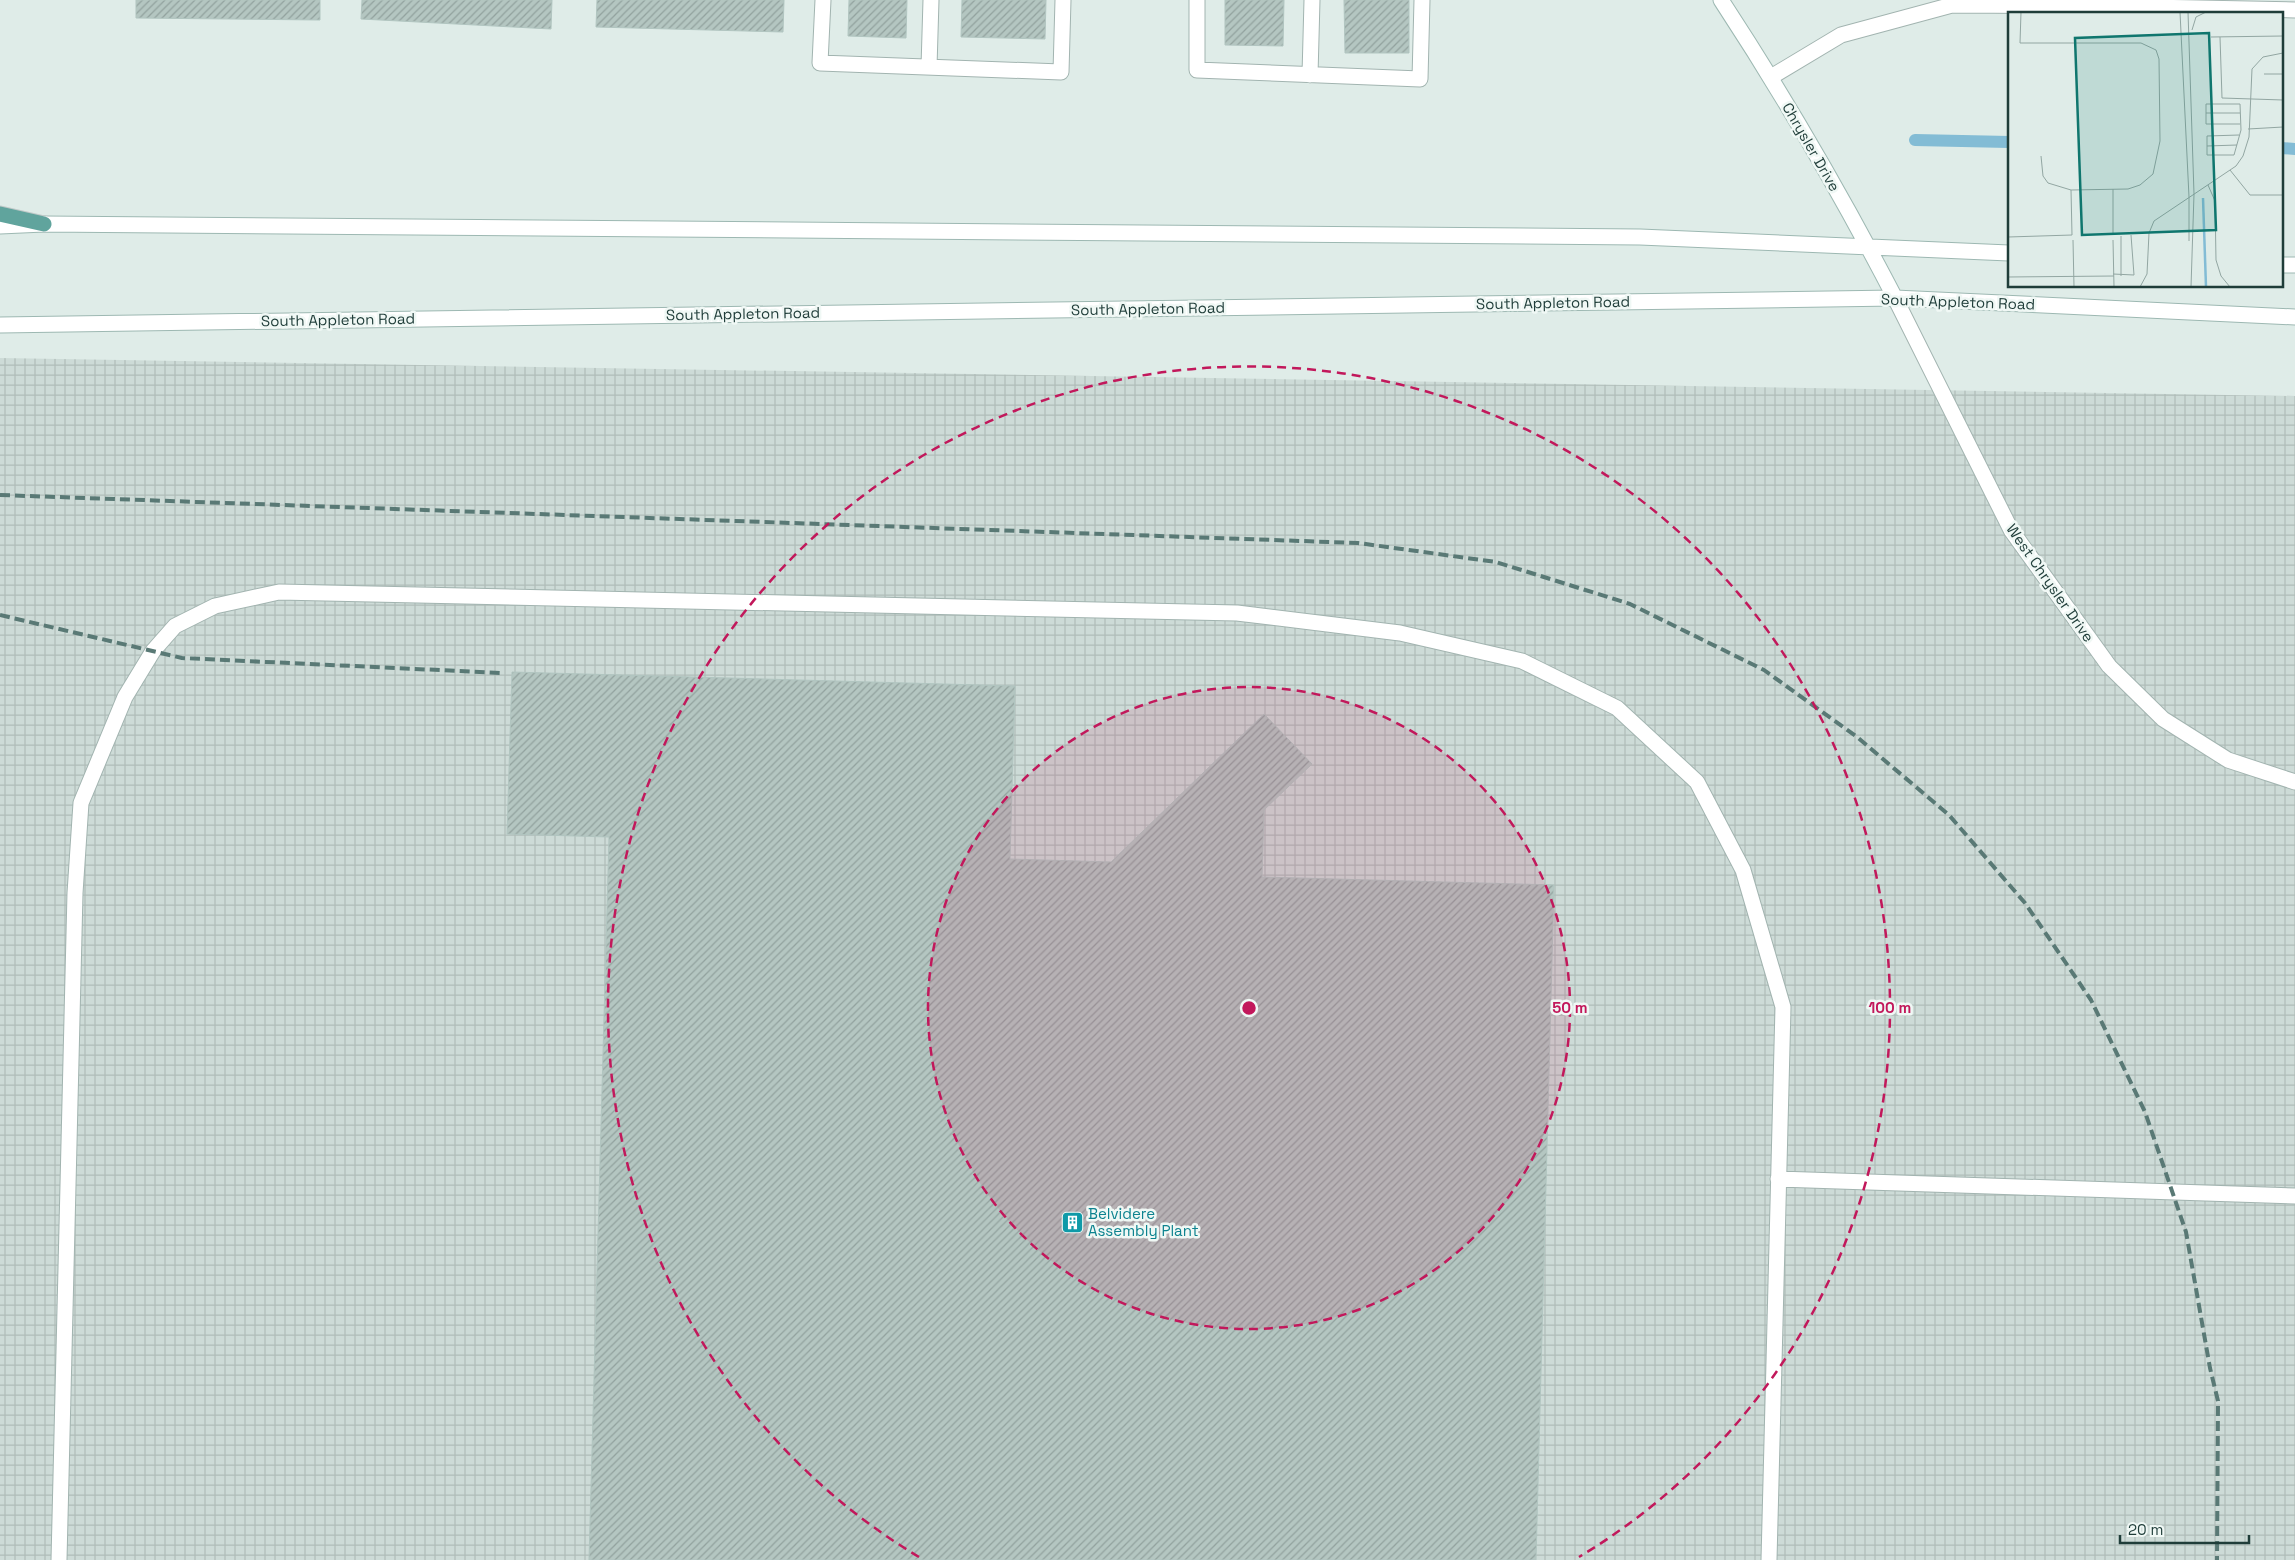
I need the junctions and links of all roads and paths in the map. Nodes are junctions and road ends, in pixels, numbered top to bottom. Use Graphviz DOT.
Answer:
graph roads {
  1 [pos="823,0"];
  2 [pos="931,0"];
  3 [pos="1063,0"];
  4 [pos="1197,0"];
  5 [pos="1312,0"];
  6 [pos="1422,0"];
  7 [pos="1721,0"];
  8 [pos="2295,10"];
  9 [pos="929,67"];
  10 [pos="1310,75"];
  11 [pos="1771,78"];
  12 [pos="0,214"];
  13 [pos="44,224"];
  14 [pos="0,226"];
  15 [pos="1868,247"];
  16 [pos="2008,253"];
  17 [pos="2282,265"];
  18 [pos="2295,266"];
  19 [pos="1895,298"];
  20 [pos="2295,317"];
  21 [pos="0,325"];
  22 [pos="2295,782"];
  23 [pos="1778,1179"];
  24 [pos="2295,1196"];
  25 [pos="59,1560"];
  26 [pos="1768,1560"];
  1 -- 9 [label="main road"];
  2 -- 9 [label="main road"];
  3 -- 9 [label="main road"];
  4 -- 10 [label="main road"];
  5 -- 10 [label="main road"];
  6 -- 10 [label="main road"];
  7 -- 11 [label="main road, Chrysler Drive"];
  8 -- 11 [label="main road"];
  11 -- 15 [label="main road, Chrysler Drive"];
  12 -- 13 [label="main road"];
  13 -- 14 [label="main road"];
  13 -- 15 [label="main road"];
  15 -- 16 [label="main road"];
  15 -- 19 [label="main road, Chrysler Drive"];
  17 -- 18 [label="main road"];
  19 -- 20 [label="main road, South Appleton Road"];
  19 -- 21 [label="main road, South Appleton Road"];
  19 -- 22 [label="main road, West Chrysler Drive"];
  23 -- 24 [label="main road"];
  23 -- 25 [label="main road"];
  23 -- 26 [label="main road"];
}
